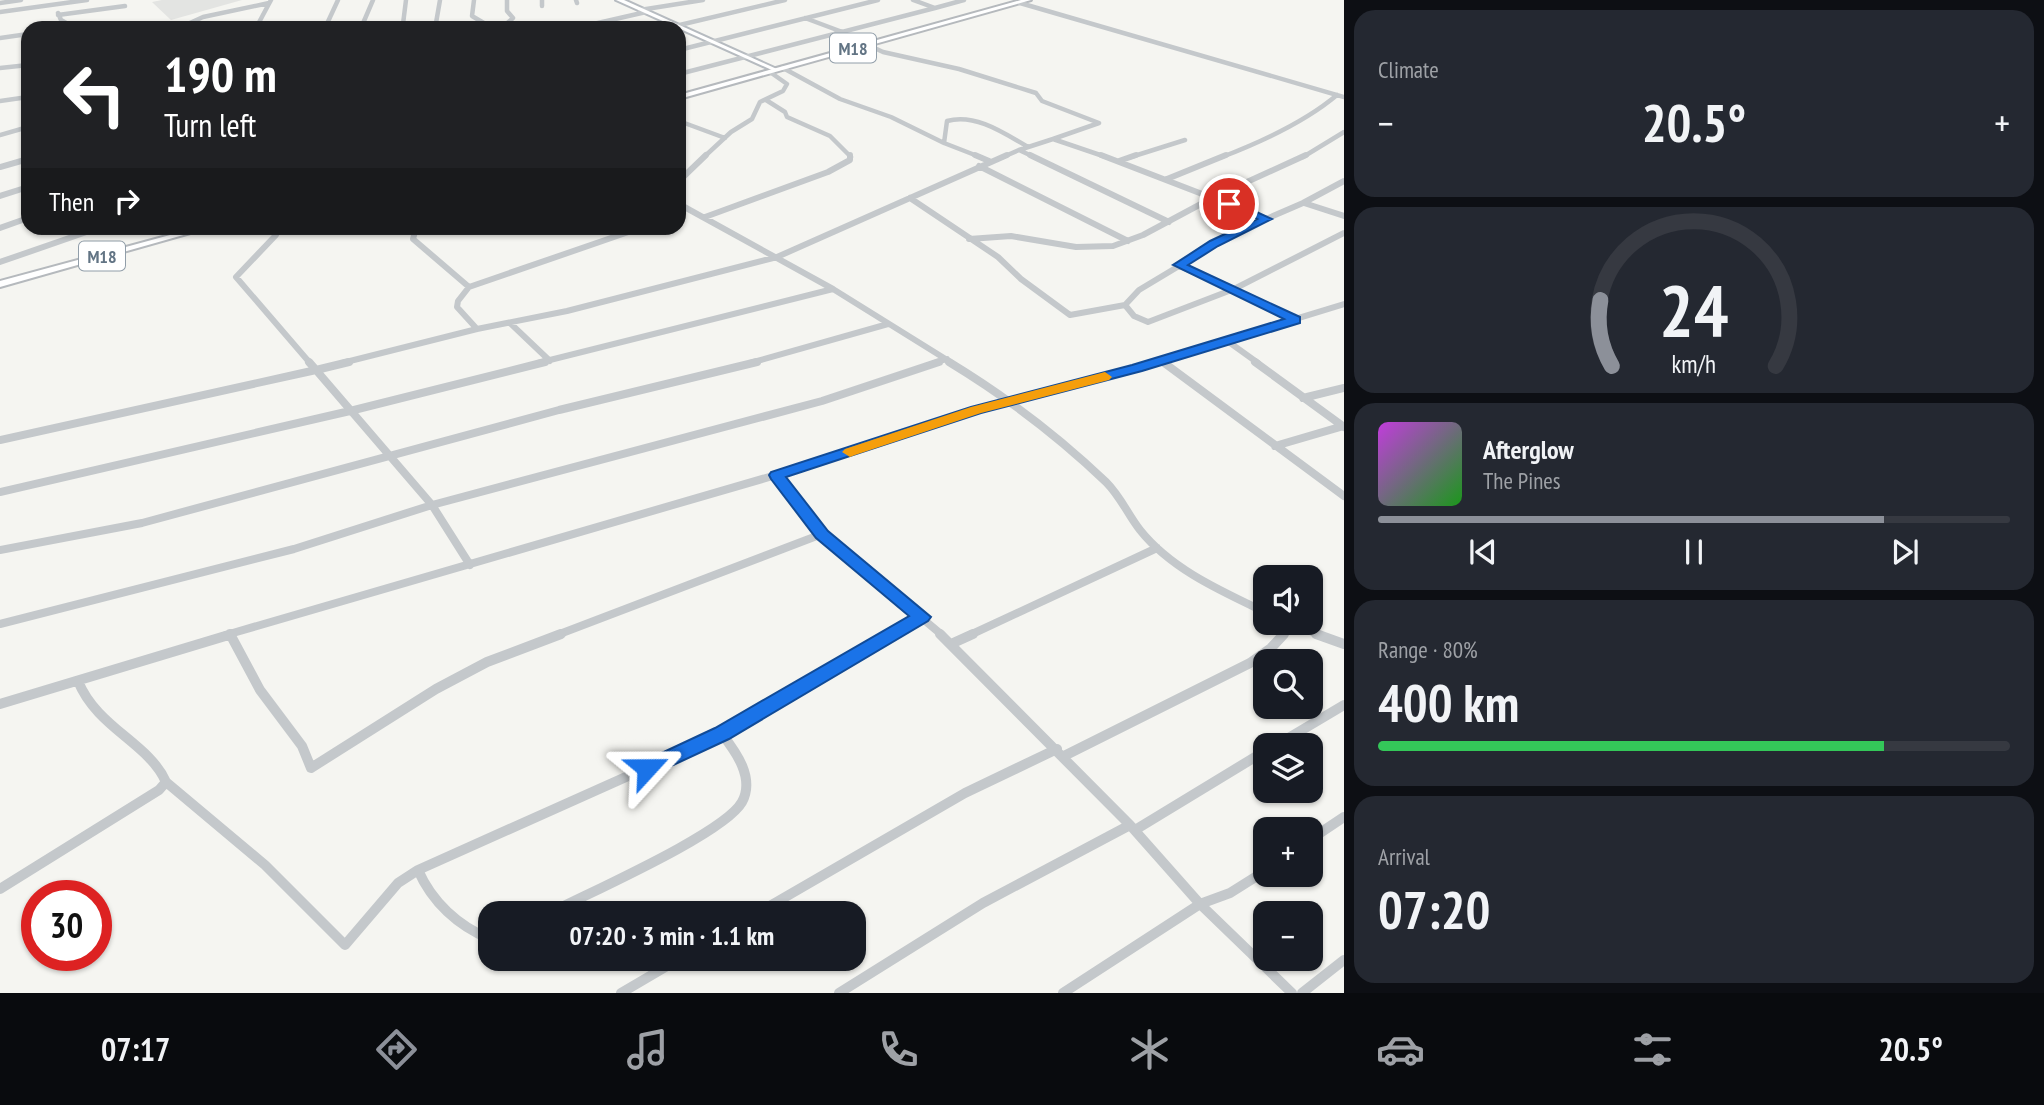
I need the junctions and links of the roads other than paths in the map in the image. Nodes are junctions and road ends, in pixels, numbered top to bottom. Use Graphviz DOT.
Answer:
graph roads {
  1 [pos="21,0"];
  2 [pos="87,0"];
  3 [pos="338,0"];
  4 [pos="373,0"];
  5 [pos="405,0"];
  6 [pos="440,0"];
  7 [pos="474,0"];
  8 [pos="507,0"];
  9 [pos="619,0"];
  10 [pos="703,0"];
  11 [pos="783,0"];
  12 [pos="878,0"];
  13 [pos="913,0"];
  14 [pos="964,0"];
  15 [pos="1028,0"];
  16 [pos="9,1"];
  17 [pos="270,1"];
  18 [pos="0,3"];
  19 [pos="1020,3"];
  20 [pos="54,5"];
  21 [pos="125,6"];
  22 [pos="935,8"];
  23 [pos="643,11"];
  24 [pos="0,12"];
  25 [pos="58,15"];
  26 [pos="805,18"];
  27 [pos="66,21"];
  28 [pos="194,21"];
  29 [pos="260,21"];
  30 [pos="328,21"];
  31 [pos="365,21"];
  32 [pos="403,21"];
  33 [pos="436,21"];
  34 [pos="478,21"];
  35 [pos="511,21"];
  36 [pos="604,21"];
  37 [pos="666,21"];
  38 [pos="686,24"];
  39 [pos="686,29"];
  40 [pos="845,33"];
  41 [pos="21,35"];
  42 [pos="0,38"];
  43 [pos="713,41"];
  44 [pos="866,44"];
  45 [pos="686,48"];
  46 [pos="749,57"];
  47 [pos="21,66"];
  48 [pos="0,68"];
  49 [pos="776,70"];
  50 [pos="686,72"];
  51 [pos="686,95"];
  52 [pos="1337,96"];
  53 [pos="1344,97"];
  54 [pos="21,98"];
  55 [pos="766,100"];
  56 [pos="0,101"];
  57 [pos="686,124"];
  58 [pos="21,129"];
  59 [pos="1344,132"];
  60 [pos="0,135"];
  61 [pos="724,138"];
  62 [pos="1336,138"];
  63 [pos="1053,139"];
  64 [pos="1185,140"];
  65 [pos="1344,140"];
  66 [pos="944,143"];
  67 [pos="1028,147"];
  68 [pos="1019,150"];
  69 [pos="21,161"];
  70 [pos="1119,161"];
  71 [pos="989,162"];
  72 [pos="979,166"];
  73 [pos="0,167"];
  74 [pos="686,174"];
  75 [pos="1167,179"];
  76 [pos="1344,181"];
  77 [pos="21,189"];
  78 [pos="0,196"];
  79 [pos="1213,197"];
  80 [pos="910,198"];
  81 [pos="1303,203"];
  82 [pos="686,207"];
  83 [pos="690,209"];
  84 [pos="686,210"];
  85 [pos="1344,216"];
  86 [pos="705,218"];
  87 [pos="1267,219"];
  88 [pos="21,220"];
  89 [pos="1168,222"];
  90 [pos="0,228"];
  91 [pos="1344,233"];
  92 [pos="78,235"];
  93 [pos="177,235"];
  94 [pos="276,235"];
  95 [pos="414,235"];
  96 [pos="620,235"];
  97 [pos="969,239"];
  98 [pos="1128,241"];
  99 [pos="777,257"];
  100 [pos="0,262"];
  101 [pos="1179,265"];
  102 [pos="2,281"];
  103 [pos="469,287"];
  104 [pos="832,289"];
  105 [pos="1234,289"];
  106 [pos="1344,304"];
  107 [pos="1125,305"];
  108 [pos="1295,320"];
  109 [pos="509,323"];
  110 [pos="888,324"];
  111 [pos="477,329"];
  112 [pos="1226,340"];
  113 [pos="947,359"];
  114 [pos="550,361"];
  115 [pos="1162,361"];
  116 [pos="316,370"];
  117 [pos="1344,388"];
  118 [pos="1303,398"];
  119 [pos="1009,401"];
  120 [pos="350,411"];
  121 [pos="1343,426"];
  122 [pos="0,440"];
  123 [pos="1275,446"];
  124 [pos="388,455"];
  125 [pos="776,475"];
  126 [pos="0,492"];
  127 [pos="1344,496"];
  128 [pos="432,505"];
  129 [pos="822,534"];
  130 [pos="1157,548"];
  131 [pos="0,550"];
  132 [pos="470,565"];
  133 [pos="1253,606"];
  134 [pos="922,617"];
  135 [pos="0,624"];
  136 [pos="230,634"];
  137 [pos="1281,635"];
  138 [pos="1318,635"];
  139 [pos="951,644"];
  140 [pos="1344,645"];
  141 [pos="78,681"];
  142 [pos="0,704"];
  143 [pos="1344,705"];
  144 [pos="1297,733"];
  145 [pos="722,734"];
  146 [pos="1060,752"];
  147 [pos="1253,758"];
  148 [pos="166,782"];
  149 [pos="1344,817"];
  150 [pos="1132,827"];
  151 [pos="1323,831"];
  152 [pos="418,870"];
  153 [pos="1253,878"];
  154 [pos="0,889"];
  155 [pos="573,901"];
  156 [pos="778,901"];
  157 [pos="1200,904"];
  158 [pos="478,931"];
  159 [pos="1344,960"];
  160 [pos="659,971"];
  161 [pos="621,993"];
  162 [pos="839,993"];
  163 [pos="1063,993"];
  164 [pos="1292,993"];
  165 [pos="1302,993"];
  1 -- 16 [label="street"];
  2 -- 20 [label="street"];
  3 -- 30 [label="street"];
  4 -- 31 [label="street"];
  5 -- 32 [label="street"];
  6 -- 33 [label="street"];
  7 -- 34 [label="street"];
  8 -- 35 [label="street"];
  9 -- 23 [label="main road"];
  10 -- 23 [label="street"];
  11 -- 38 [label="street"];
  12 -- 26 [label="street"];
  13 -- 22 [label="street"];
  14 -- 22 [label="street"];
  15 -- 19 [label="main road, M18"];
  16 -- 18 [label="street"];
  17 -- 28 [label="street"];
  17 -- 29 [label="street"];
  19 -- 44 [label="main road, M18"];
  19 -- 52 [label="street"];
  20 -- 24 [label="street"];
  20 -- 25 [label="street"];
  21 -- 25 [label="street"];
  22 -- 40 [label="street"];
  23 -- 36 [label="street"];
  23 -- 37 [label="main road"];
  25 -- 27 [label="street"];
  26 -- 40 [label="street"];
  26 -- 43 [label="street"];
  39 -- 43 [label="main road"];
  40 -- 46 [label="street"];
  41 -- 42 [label="street"];
  43 -- 45 [label="street"];
  43 -- 46 [label="main road"];
  44 -- 49 [label="main road, M18"];
  44 -- 63 [label="street"];
  46 -- 49 [label="main road"];
  46 -- 50 [label="street"];
  47 -- 48 [label="street"];
  49 -- 51 [label="main road, M18"];
  49 -- 55 [label="street"];
  49 -- 66 [label="street"];
  52 -- 53 [label="street"];
  52 -- 75 [label="street"];
  54 -- 56 [label="street"];
  55 -- 61 [label="street"];
  55 -- 86 [label="street"];
  57 -- 61 [label="street"];
  58 -- 60 [label="street"];
  59 -- 62 [label="street"];
  61 -- 74 [label="street"];
  62 -- 65 [label="street"];
  62 -- 79 [label="street"];
  63 -- 67 [label="street"];
  63 -- 70 [label="street"];
  64 -- 70 [label="street"];
  66 -- 67 [label="street"];
  66 -- 71 [label="street"];
  67 -- 68 [label="street"];
  68 -- 71 [label="street"];
  68 -- 89 [label="street"];
  69 -- 73 [label="street"];
  70 -- 75 [label="street"];
  71 -- 72 [label="street"];
  72 -- 80 [label="street"];
  72 -- 98 [label="street"];
  75 -- 79 [label="street"];
  76 -- 81 [label="street"];
  77 -- 78 [label="street"];
  79 -- 87 [label="street"];
  79 -- 89 [label="street"];
  80 -- 97 [label="street"];
  80 -- 99 [label="street"];
  81 -- 85 [label="street"];
  81 -- 87 [label="street"];
  82 -- 83 [label="street"];
  83 -- 84 [label="street"];
  83 -- 86 [label="street"];
  86 -- 99 [label="street"];
  87 -- 101 [label="street"];
  88 -- 90 [label="street"];
  89 -- 98 [label="street"];
  91 -- 105 [label="street"];
  92 -- 100 [label="street"];
  93 -- 102 [label="main road, M18"];
  94 -- 116 [label="street"];
  95 -- 103 [label="street"];
  96 -- 103 [label="street"];
  97 -- 98 [label="street"];
  97 -- 107 [label="street"];
  99 -- 104 [label="street"];
  99 -- 109 [label="street"];
  101 -- 105 [label="street"];
  101 -- 107 [label="street"];
  103 -- 111 [label="street"];
  104 -- 110 [label="street"];
  104 -- 114 [label="street"];
  105 -- 107 [label="street"];
  105 -- 108 [label="street"];
  106 -- 108 [label="street"];
  108 -- 112 [label="street"];
  109 -- 111 [label="street"];
  109 -- 114 [label="street"];
  110 -- 113 [label="street"];
  110 -- 124 [label="street"];
  111 -- 116 [label="street"];
  112 -- 115 [label="street"];
  112 -- 118 [label="street"];
  113 -- 119 [label="street"];
  113 -- 128 [label="street"];
  114 -- 120 [label="street"];
  115 -- 119 [label="street"];
  115 -- 123 [label="street"];
  116 -- 120 [label="street"];
  116 -- 122 [label="street"];
  117 -- 118 [label="street"];
  118 -- 121 [label="street"];
  119 -- 125 [label="street"];
  119 -- 130 [label="street"];
  120 -- 124 [label="street"];
  120 -- 126 [label="street"];
  121 -- 123 [label="street"];
  123 -- 127 [label="street"];
  124 -- 128 [label="street"];
  124 -- 131 [label="street"];
  125 -- 129 [label="street"];
  125 -- 132 [label="street"];
  128 -- 132 [label="street"];
  128 -- 135 [label="street"];
  129 -- 134 [label="street"];
  129 -- 136 [label="street"];
  130 -- 133 [label="street"];
  130 -- 139 [label="street"];
  132 -- 136 [label="street"];
  134 -- 139 [label="street"];
  134 -- 145 [label="street"];
  136 -- 141 [label="street"];
  137 -- 146 [label="street"];
  138 -- 140 [label="street"];
  139 -- 146 [label="street"];
  141 -- 142 [label="street"];
  141 -- 148 [label="street"];
  143 -- 144 [label="street"];
  145 -- 152 [label="street"];
  145 -- 155 [label="street"];
  146 -- 150 [label="street"];
  146 -- 156 [label="street"];
  147 -- 150 [label="street"];
  148 -- 152 [label="street"];
  148 -- 154 [label="street"];
  149 -- 151 [label="street"];
  150 -- 157 [label="street"];
  150 -- 162 [label="street"];
  152 -- 158 [label="street"];
  153 -- 157 [label="street"];
  157 -- 163 [label="street"];
  157 -- 164 [label="street"];
  159 -- 165 [label="street"];
  160 -- 161 [label="street"];
}
